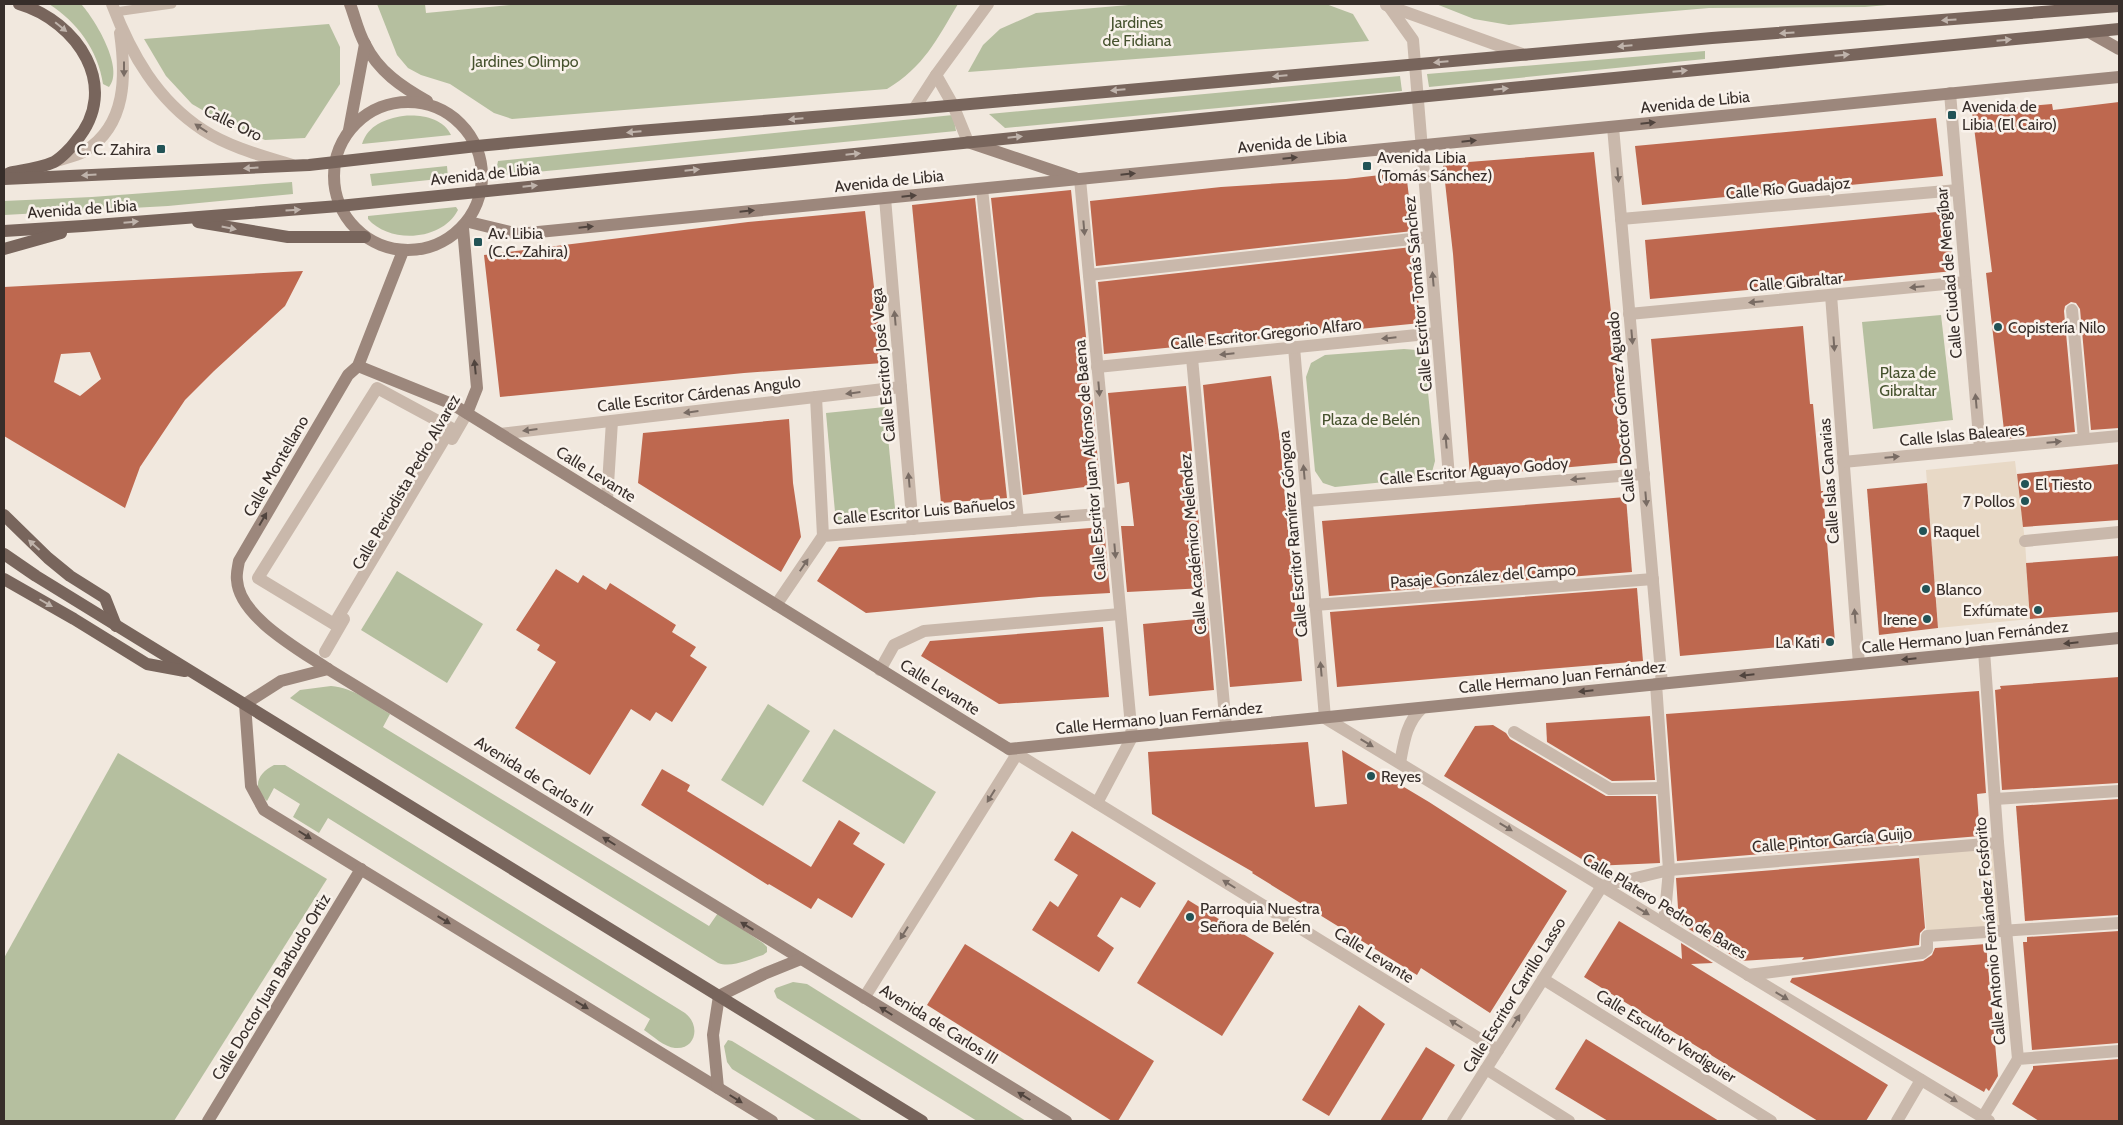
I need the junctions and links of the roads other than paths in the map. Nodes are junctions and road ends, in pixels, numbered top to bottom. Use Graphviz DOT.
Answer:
graph roads {
  1 [pos="19,4"];
  2 [pos="172,4"];
  3 [pos="350,4"];
  4 [pos="988,4"];
  5 [pos="1386,5"];
  6 [pos="2119,6"];
  7 [pos="115,12"];
  8 [pos="2119,29"];
  9 [pos="2089,32"];
  10 [pos="365,44"];
  11 [pos="2119,49"];
  12 [pos="1525,55"];
  13 [pos="1414,64"];
  14 [pos="936,75"];
  15 [pos="2119,77"];
  16 [pos="1950,93"];
  17 [pos="1418,97"];
  18 [pos="953,105"];
  19 [pos="914,109"];
  20 [pos="443,110"];
  21 [pos="1613,127"];
  22 [pos="348,131"];
  23 [pos="968,142"];
  24 [pos="1422,145"];
  25 [pos="477,146"];
  26 [pos="54,162"];
  27 [pos="335,162"];
  28 [pos="295,166"];
  29 [pos="4,175"];
  30 [pos="4,179"];
  31 [pos="1080,179"];
  32 [pos="982,189"];
  33 [pos="1958,190"];
  34 [pos="482,191"];
  35 [pos="885,198"];
  36 [pos="339,206"];
  37 [pos="181,218"];
  38 [pos="1621,219"];
  39 [pos="466,225"];
  40 [pos="82,226"];
  41 [pos="4,230"];
  42 [pos="365,237"];
  43 [pos="1429,237"];
  44 [pos="4,249"];
  45 [pos="402,251"];
  46 [pos="1089,275"];
  47 [pos="1966,282"];
  48 [pos="1831,295"];
  49 [pos="2072,310"];
  50 [pos="1630,314"];
  51 [pos="1437,333"];
  52 [pos="1294,347"];
  53 [pos="1192,358"];
  54 [pos="358,366"];
  55 [pos="1097,367"];
  56 [pos="901,387"];
  57 [pos="816,397"];
  58 [pos="467,413"];
  59 [pos="612,421"];
  60 [pos="500,434"];
  61 [pos="2119,436"];
  62 [pos="2084,440"];
  63 [pos="1980,449"];
  64 [pos="1843,462"];
  65 [pos="1644,474"];
  66 [pos="1450,489"];
  67 [pos="607,500"];
  68 [pos="1306,501"];
  69 [pos="1111,512"];
  70 [pos="4,515"];
  71 [pos="1018,520"];
  72 [pos="913,529"];
  73 [pos="2119,532"];
  74 [pos="823,536"];
  75 [pos="2025,541"];
  76 [pos="4,554"];
  77 [pos="4,579"];
  78 [pos="1653,579"];
  79 [pos="776,605"];
  80 [pos="1316,605"];
  81 [pos="1120,614"];
  82 [pos="334,624"];
  83 [pos="116,626"];
  84 [pos="2119,638"];
  85 [pos="325,652"];
  86 [pos="1984,652"];
  87 [pos="1859,664"];
  88 [pos="328,669"];
  89 [pos="880,670"];
  90 [pos="193,673"];
  91 [pos="1659,684"];
  92 [pos="245,704"];
  93 [pos="1422,708"];
  94 [pos="1325,718"];
  95 [pos="1226,727"];
  96 [pos="1514,732"];
  97 [pos="1132,737"];
  98 [pos="1013,752"];
  99 [pos="1400,763"];
  100 [pos="1662,788"];
  101 [pos="2119,791"];
  102 [pos="1995,800"];
  103 [pos="1097,803"];
  104 [pos="1998,843"];
  105 [pos="361,869"];
  106 [pos="1669,870"];
  107 [pos="1602,886"];
  108 [pos="2119,923"];
  109 [pos="1664,924"];
  110 [pos="2007,930"];
  111 [pos="802,959"];
  112 [pos="1748,975"];
  113 [pos="1543,979"];
  114 [pos="719,996"];
  115 [pos="864,998"];
  116 [pos="1498,1050"];
  117 [pos="2119,1052"];
  118 [pos="2018,1059"];
  119 [pos="1486,1069"];
  120 [pos="1922,1080"];
  121 [pos="718,1088"];
  122 [pos="1986,1119"];
  123 [pos="1062,1120"];
  124 [pos="208,1121"];
  125 [pos="772,1121"];
  126 [pos="922,1121"];
  127 [pos="1453,1121"];
  128 [pos="1569,1121"];
  129 [pos="1772,1121"];
  130 [pos="1897,1121"];
  1 -- 26 [label="main road, one-way"];
  2 -- 7 [label="lane"];
  3 -- 10 [label="street"];
  4 -- 14 [label="street"];
  5 -- 12 [label="street, Avenida de Libia"];
  5 -- 13 [label="street, Avenida de Libia"];
  6 -- 12 [label="main road, Avenida de Libia, one-way"];
  7 -- 26 [label="street, one-way"];
  28 -- 7 [label="street, Calle Oro, one-way"];
  8 -- 9 [label="main road, Avenida de Libia"];
  9 -- 11 [label="street"];
  17 -- 9 [label="main road, Avenida de Libia, one-way"];
  10 -- 20 [label="street"];
  10 -- 22 [label="street"];
  12 -- 13 [label="main road, Avenida de Libia, one-way"];
  13 -- 17 [label="street, Avenida de Libia"];
  13 -- 18 [label="main road, Avenida de Libia, one-way"];
  14 -- 18 [label="street"];
  14 -- 19 [label="street"];
  15 -- 16 [label="street, Avenida de Libia"];
  21 -- 16 [label="street, Avenida de Libia, one-way"];
  16 -- 33 [label="street, Calle Ciudad de Mengíbar"];
  23 -- 17 [label="main road, Avenida de Libia, one-way"];
  17 -- 24 [label="street, Calle Escritor Tomás Sánchez"];
  18 -- 19 [label="main road, Avenida de Libia"];
  18 -- 23 [label="street"];
  19 -- 25 [label="main road, Avenida de Libia, one-way"];
  20 -- 22 [label="street"];
  20 -- 25 [label="street"];
  24 -- 21 [label="street, Avenida de Libia, one-way"];
  21 -- 38 [label="street, Calle Doctor Gómez Aguado, one-way"];
  22 -- 27 [label="street"];
  23 -- 31 [label="street"];
  34 -- 23 [label="main road, Avenida de Libia, one-way"];
  31 -- 24 [label="street, Avenida de Libia, one-way"];
  24 -- 43 [label="street, Calle Escritor Tomás Sánchez"];
  25 -- 27 [label="main road, Avenida de Libia"];
  25 -- 34 [label="street"];
  26 -- 29 [label="main road"];
  27 -- 28 [label="main road, Avenida de Libia"];
  27 -- 36 [label="street"];
  28 -- 30 [label="main road, Avenida de Libia, one-way"];
  31 -- 32 [label="street, Avenida de Libia"];
  31 -- 46 [label="street, Calle Escritor Juan Alfonso de Baena, one-way"];
  35 -- 32 [label="street, Avenida de Libia, one-way"];
  32 -- 71 [label="street"];
  33 -- 38 [label="street, Calle Río Guadajoz"];
  33 -- 47 [label="street, Calle Ciudad de Mengíbar"];
  34 -- 36 [label="main road, Avenida de Libia"];
  34 -- 39 [label="street"];
  39 -- 35 [label="street, Avenida de Libia, one-way"];
  56 -- 35 [label="street, Calle Escritor José Vega, one-way"];
  37 -- 36 [label="main road, Avenida de Libia, one-way"];
  36 -- 42 [label="street"];
  40 -- 37 [label="main road, Avenida de Libia, one-way"];
  37 -- 42 [label="main road, one-way"];
  38 -- 50 [label="street, Calle Doctor Gómez Aguado"];
  39 -- 45 [label="street"];
  58 -- 39 [label="street, Calle Periodista Pedro Alvarez, one-way"];
  40 -- 41 [label="main road, Avenida de Libia"];
  40 -- 44 [label="main road"];
  42 -- 45 [label="street"];
  43 -- 46 [label="street"];
  51 -- 43 [label="street, Calle Escritor Tomás Sánchez, one-way"];
  45 -- 54 [label="street, Calle Montellano"];
  46 -- 55 [label="street, Calle Escritor Juan Alfonso de Baena"];
  47 -- 48 [label="street, Calle Gibraltar, one-way"];
  63 -- 47 [label="street, Calle Ciudad de Mengíbar, one-way"];
  48 -- 50 [label="street, Calle Gibraltar, one-way"];
  48 -- 64 [label="street, Calle Islas Canarias, one-way"];
  49 -- 62 [label="street"];
  50 -- 65 [label="street, Calle Doctor Gómez Aguado, one-way"];
  51 -- 52 [label="street, Calle Escritor Gregorio Alfaro, one-way"];
  66 -- 51 [label="street, Calle Escritor Tomás Sánchez, one-way"];
  52 -- 53 [label="street, Calle Escritor Gregorio Alfaro, one-way"];
  68 -- 52 [label="street, Calle Escritor Ramírez Góngora, one-way"];
  53 -- 55 [label="street, Calle Escritor Gregorio Alfaro"];
  53 -- 95 [label="street, Calle Académico Meléndez"];
  54 -- 58 [label="street, Calle Levante"];
  88 -- 54 [label="street, Calle Montellano, one-way"];
  55 -- 69 [label="street, Calle Escritor Juan Alfonso de Baena, one-way"];
  56 -- 57 [label="street, Calle Escritor Cárdenas Angulo, one-way"];
  72 -- 56 [label="street, Calle Escritor José Vega, one-way"];
  57 -- 59 [label="street, Calle Escritor Cárdenas Angulo, one-way"];
  57 -- 74 [label="street"];
  58 -- 60 [label="street, Calle Levante"];
  58 -- 85 [label="street, Calle Periodista Pedro Alvarez"];
  59 -- 60 [label="street, Calle Escritor Cárdenas Angulo, one-way"];
  59 -- 67 [label="street"];
  60 -- 67 [label="street, Calle Levante"];
  61 -- 62 [label="street, Calle Islas Baleares"];
  63 -- 62 [label="street, Calle Islas Baleares, one-way"];
  64 -- 63 [label="street, Calle Islas Baleares, one-way"];
  87 -- 64 [label="street, Calle Islas Canarias, one-way"];
  65 -- 66 [label="street, Calle Escritor Aguayo Godoy, one-way"];
  65 -- 78 [label="street, Calle Doctor Gómez Aguado, one-way"];
  66 -- 68 [label="street, Calle Escritor Aguayo Godoy"];
  67 -- 79 [label="street, Calle Levante"];
  68 -- 80 [label="street, Calle Escritor Ramírez Góngora"];
  69 -- 71 [label="street, Calle Escritor Luis Bañuelos, one-way"];
  69 -- 81 [label="street, Calle Escritor Juan Alfonso de Baena, one-way"];
  83 -- 70 [label="main road, one-way"];
  71 -- 72 [label="street, Calle Escritor Luis Bañuelos"];
  72 -- 74 [label="street, Calle Escritor Luis Bañuelos"];
  73 -- 75 [label="street"];
  79 -- 74 [label="street, Calle Escritor Luis Bañuelos, one-way"];
  76 -- 83 [label="main road"];
  77 -- 90 [label="main road, one-way"];
  78 -- 80 [label="street, Pasaje González del Campo"];
  78 -- 91 [label="street, Calle Doctor Gómez Aguado"];
  79 -- 89 [label="street, Calle Levante"];
  94 -- 80 [label="street, Calle Escritor Ramírez Góngora, one-way"];
  81 -- 89 [label="street"];
  81 -- 97 [label="street, Calle Escritor Juan Alfonso de Baena"];
  82 -- 82 [label="street"];
  83 -- 90 [label="main road"];
  84 -- 86 [label="street, Calle Hermano Juan Fernández, one-way"];
  86 -- 87 [label="street, Calle Hermano Juan Fernández, one-way"];
  86 -- 102 [label="street, Calle Antonio Fernández Fosforito"];
  87 -- 91 [label="street, Calle Hermano Juan Fernández, one-way"];
  88 -- 92 [label="street"];
  111 -- 88 [label="street, Avenida de Carlos III, one-way"];
  89 -- 98 [label="street, Calle Levante"];
  90 -- 92 [label="main road"];
  91 -- 93 [label="street, Calle Hermano Juan Fernández, one-way"];
  91 -- 100 [label="street"];
  92 -- 105 [label="street, one-way"];
  92 -- 114 [label="main road"];
  93 -- 94 [label="street, Calle Hermano Juan Fernández"];
  93 -- 99 [label="street"];
  94 -- 95 [label="street, Calle Hermano Juan Fernández"];
  94 -- 99 [label="street, Calle Platero Pedro de Bares, one-way"];
  95 -- 97 [label="street, Calle Hermano Juan Fernández"];
  96 -- 100 [label="street"];
  97 -- 98 [label="street, Calle Hermano Juan Fernández"];
  97 -- 103 [label="street"];
  98 -- 103 [label="street, Calle Levante"];
  98 -- 115 [label="street, one-way"];
  99 -- 107 [label="street, Calle Platero Pedro de Bares, one-way"];
  100 -- 106 [label="street"];
  101 -- 102 [label="street, Calle Antonio Fernández Fosforito"];
  102 -- 104 [label="street, Calle Antonio Fernández Fosforito"];
  116 -- 103 [label="street, Calle Levante, one-way"];
  104 -- 106 [label="street, Calle Pintor García Guijo"];
  104 -- 110 [label="street, Calle Antonio Fernández Fosforito"];
  105 -- 121 [label="street, one-way"];
  105 -- 124 [label="street, Calle Doctor Juan Barbudo Ortiz"];
  106 -- 107 [label="street, Calle Pintor García Guijo"];
  106 -- 109 [label="street"];
  107 -- 109 [label="street, Calle Platero Pedro de Bares, one-way"];
  107 -- 113 [label="street, Calle Escritor Carrillo Lasso"];
  108 -- 110 [label="street"];
  109 -- 112 [label="street, Calle Platero Pedro de Bares"];
  110 -- 112 [label="street"];
  110 -- 118 [label="street, Calle Antonio Fernández Fosforito"];
  111 -- 114 [label="street"];
  111 -- 115 [label="street, Avenida de Carlos III"];
  112 -- 120 [label="street, Calle Platero Pedro de Bares, one-way"];
  116 -- 113 [label="street, Calle Escritor Carrillo Lasso, one-way"];
  113 -- 129 [label="street, Calle Escultor Verdiguier"];
  114 -- 121 [label="street"];
  114 -- 126 [label="main road"];
  123 -- 115 [label="street, Avenida de Carlos III, one-way"];
  116 -- 119 [label="street, Calle Escritor Carrillo Lasso"];
  117 -- 118 [label="street"];
  118 -- 122 [label="street"];
  119 -- 127 [label="street, Calle Escritor Carrillo Lasso"];
  119 -- 128 [label="street"];
  120 -- 122 [label="street, Calle Platero Pedro de Bares, one-way"];
  120 -- 130 [label="street"];
  121 -- 125 [label="street, one-way"];
}
